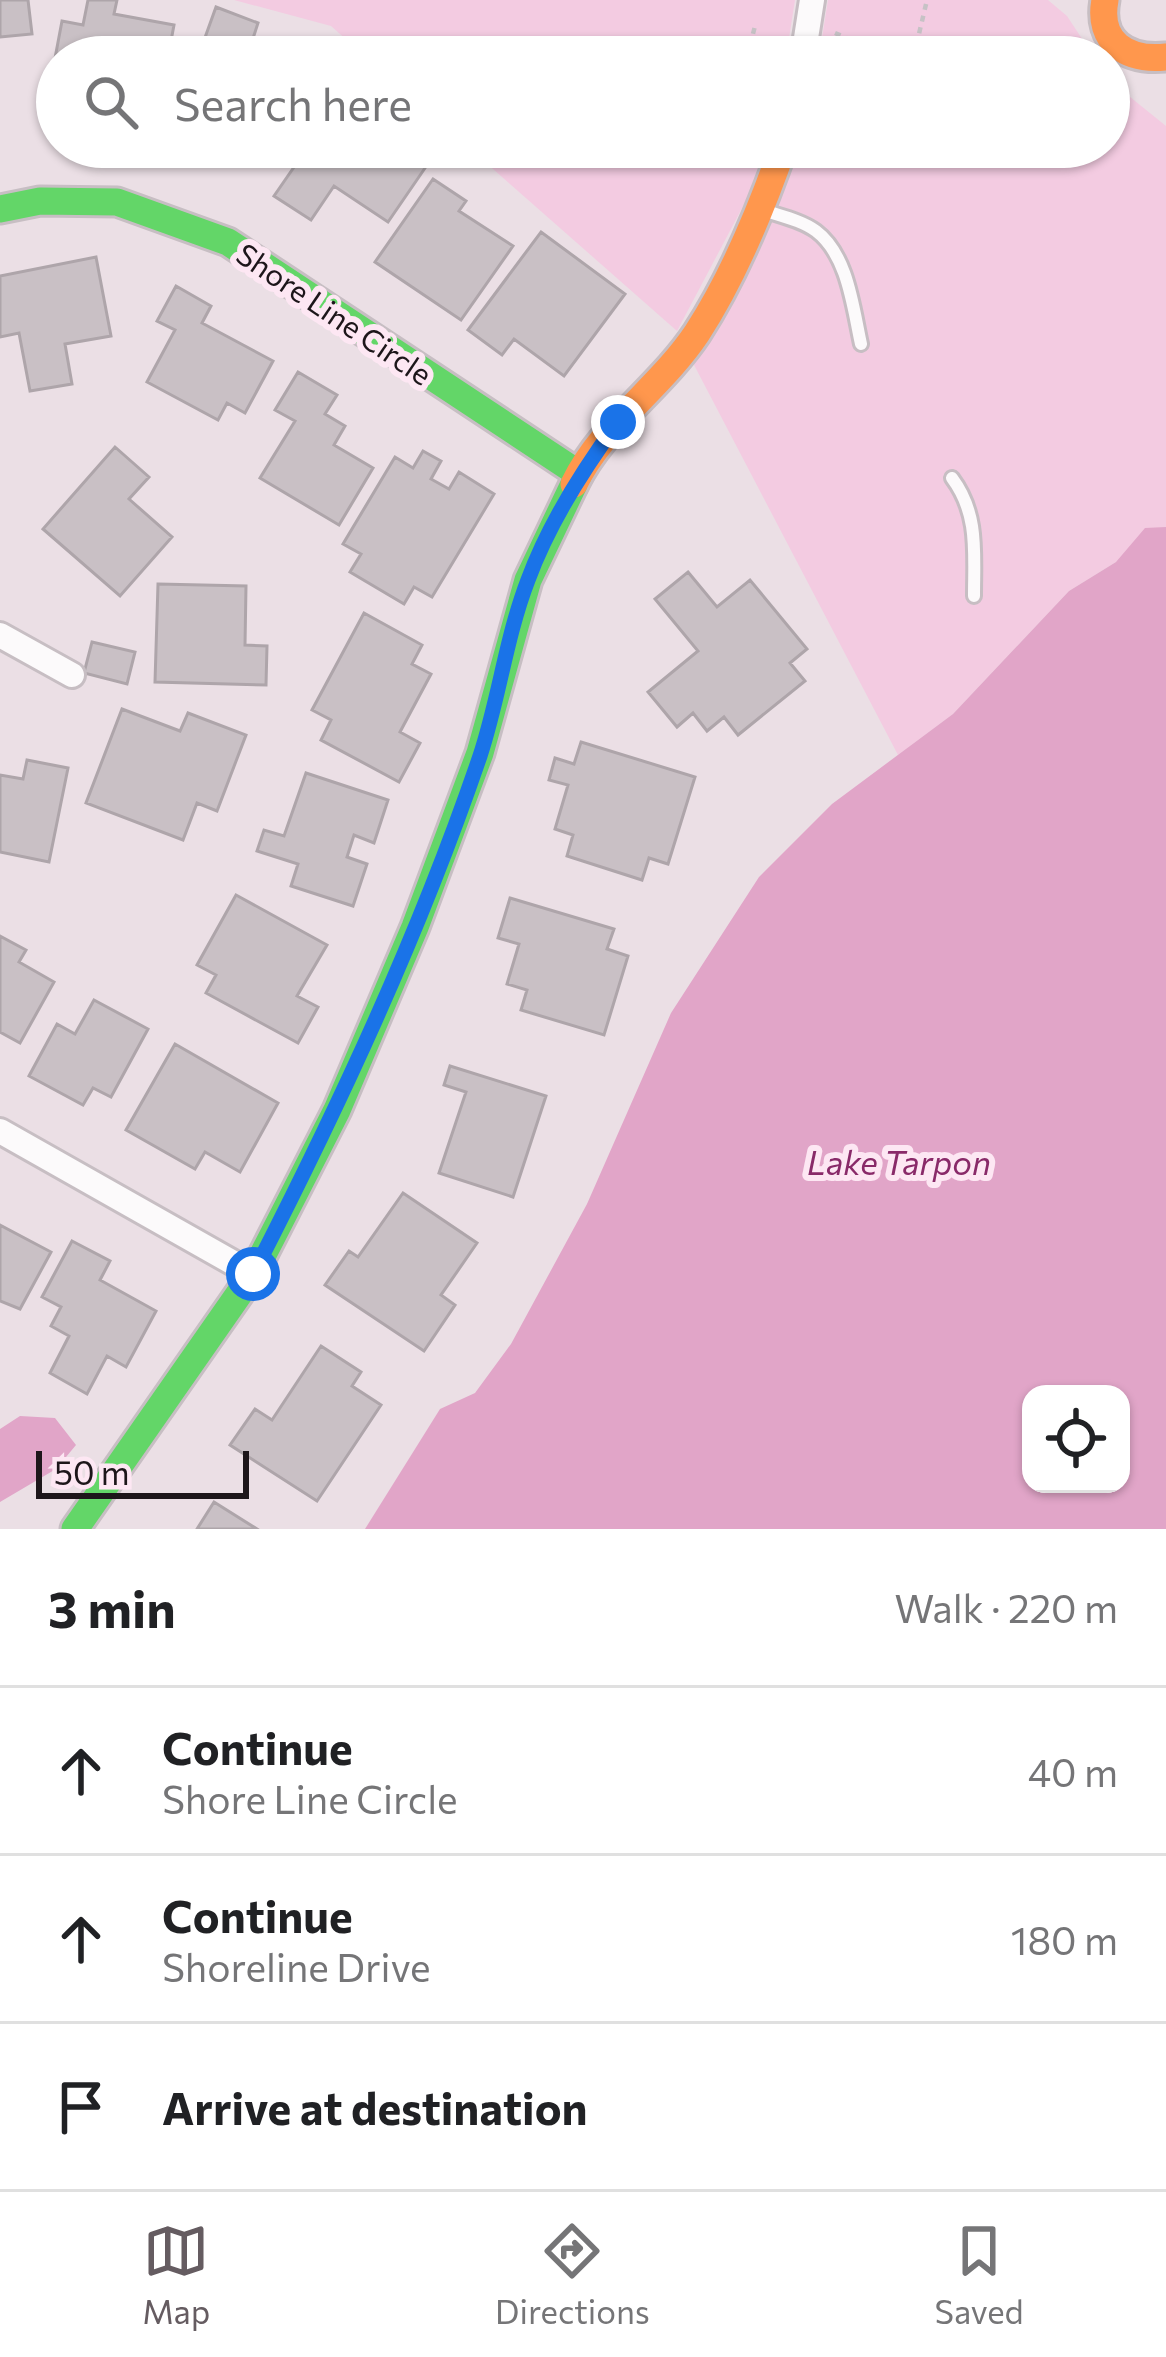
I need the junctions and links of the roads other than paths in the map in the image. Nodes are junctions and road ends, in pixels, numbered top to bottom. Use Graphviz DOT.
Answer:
graph roads {
  1 [pos="812,0"];
  2 [pos="1105,0"];
  3 [pos="806,36"];
  4 [pos="1108,36"];
  5 [pos="1130,55"];
  6 [pos="1166,57"];
  7 [pos="776,168"];
  8 [pos="0,209"];
  9 [pos="761,210"];
  10 [pos="861,344"];
  11 [pos="579,474"];
  12 [pos="952,478"];
  13 [pos="974,596"];
  14 [pos="0,635"];
  15 [pos="72,675"];
  16 [pos="0,1131"];
  17 [pos="253,1274"];
  18 [pos="75,1529"];
  1 -- 3 [label="street"];
  2 -- 4 [label="street"];
  5 -- 6 [label="street"];
  7 -- 9 [label="street"];
  8 -- 11 [label="street, Shore Line Circle"];
  9 -- 10 [label="lane"];
  9 -- 11 [label="street"];
  11 -- 17 [label="street"];
  12 -- 13 [label="lane"];
  14 -- 15 [label="street"];
  16 -- 17 [label="street"];
  17 -- 18 [label="street"];
}
